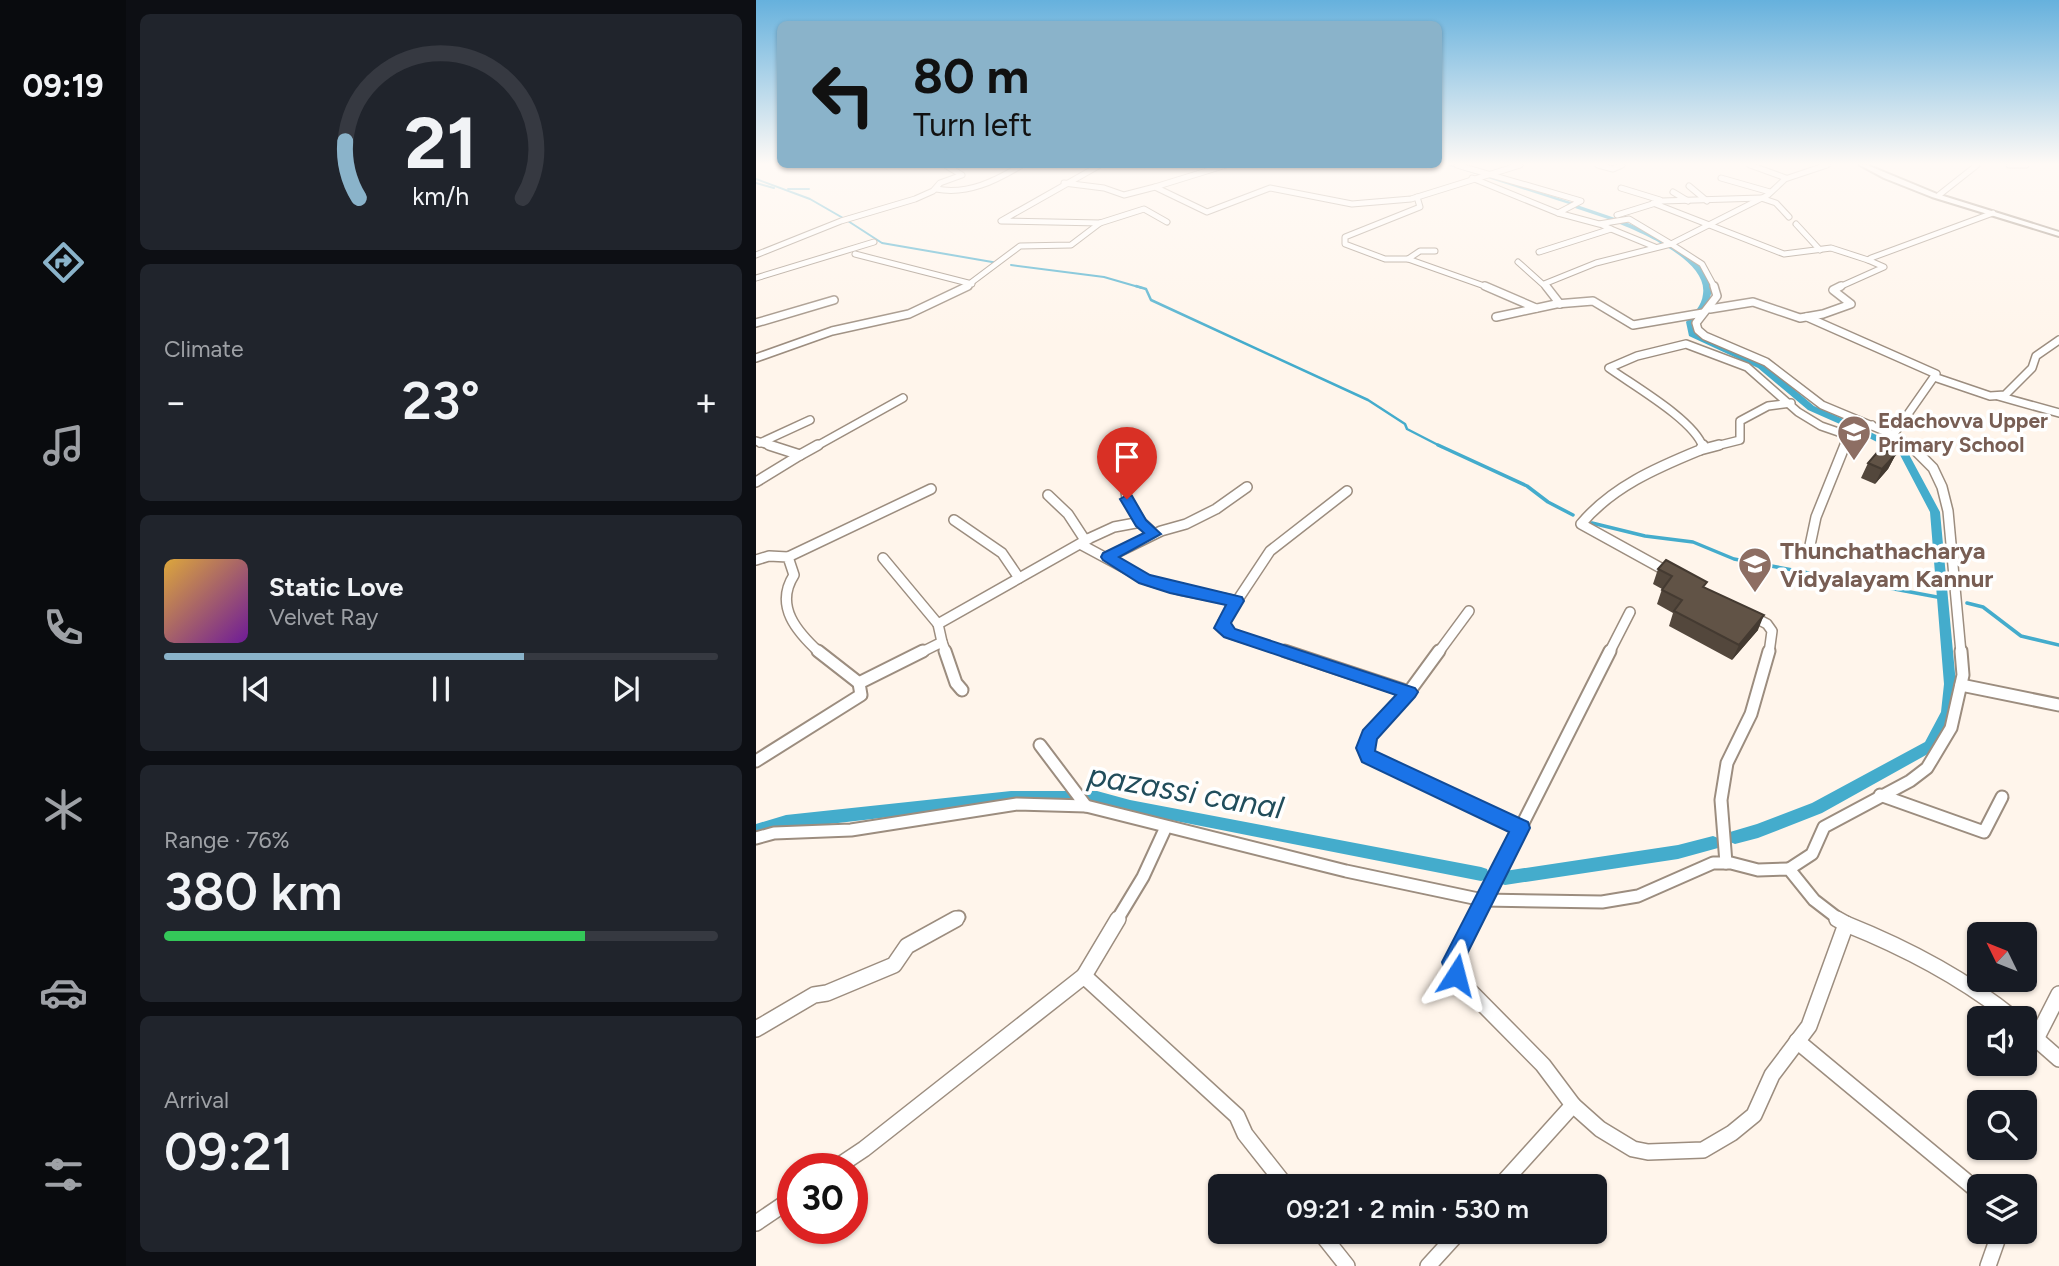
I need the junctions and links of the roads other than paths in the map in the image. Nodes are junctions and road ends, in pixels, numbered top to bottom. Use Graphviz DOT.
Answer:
graph roads {
  1 [pos="831,224"];
  2 [pos="1099,224"];
  3 [pos="1377,224"];
  4 [pos="1599,224"];
  5 [pos="1638,224"];
  6 [pos="1796,224"];
  7 [pos="1964,224"];
  8 [pos="2028,224"];
  9 [pos="1710,225"];
  10 [pos="1611,229"];
  11 [pos="2059,234"];
  12 [pos="874,242"];
  13 [pos="1671,244"];
  14 [pos="1656,247"];
  15 [pos="1820,250"];
  16 [pos="1435,251"];
  17 [pos="1539,252"];
  18 [pos="855,254"];
  19 [pos="756,255"];
  20 [pos="1408,259"];
  21 [pos="1868,260"];
  22 [pos="1518,262"];
  23 [pos="756,278"];
  24 [pos="972,284"];
  25 [pos="1544,284"];
  26 [pos="834,300"];
  27 [pos="1560,304"];
  28 [pos="1536,309"];
  29 [pos="1705,311"];
  30 [pos="1496,317"];
  31 [pos="1807,317"];
  32 [pos="756,323"];
  33 [pos="2059,340"];
  34 [pos="756,358"];
  35 [pos="1934,377"];
  36 [pos="1998,396"];
  37 [pos="903,398"];
  38 [pos="1791,403"];
  39 [pos="2059,413"];
  40 [pos="810,421"];
  41 [pos="1872,425"];
  42 [pos="1894,434"];
  43 [pos="1850,436"];
  44 [pos="758,442"];
  45 [pos="1700,450"];
  46 [pos="800,456"];
  47 [pos="1114,458"];
  48 [pos="756,482"];
  49 [pos="1247,486"];
  50 [pos="931,489"];
  51 [pos="1347,491"];
  52 [pos="1048,495"];
  53 [pos="954,520"];
  54 [pos="1141,522"];
  55 [pos="1154,534"];
  56 [pos="1083,542"];
  57 [pos="1808,550"];
  58 [pos="788,557"];
  59 [pos="1108,557"];
  60 [pos="883,558"];
  61 [pos="756,560"];
  62 [pos="1674,575"];
  63 [pos="1019,578"];
  64 [pos="1237,601"];
  65 [pos="1469,611"];
  66 [pos="1630,612"];
  67 [pos="1742,612"];
  68 [pos="939,624"];
  69 [pos="942,642"];
  70 [pos="859,684"];
  71 [pos="1961,685"];
  72 [pos="962,690"];
  73 [pos="1409,692"];
  74 [pos="2059,705"];
  75 [pos="1040,745"];
  76 [pos="756,761"];
  77 [pos="1880,795"];
  78 [pos="2002,797"];
  79 [pos="1086,806"];
  80 [pos="1166,827"];
  81 [pos="1521,828"];
  82 [pos="756,838"];
  83 [pos="1726,863"];
  84 [pos="1789,869"];
  85 [pos="1483,900"];
  86 [pos="959,917"];
  87 [pos="1846,924"];
  88 [pos="1084,976"];
  89 [pos="2059,994"];
  90 [pos="1999,1006"];
  91 [pos="2037,1024"];
  92 [pos="756,1029"];
  93 [pos="2037,1040"];
  94 [pos="1797,1041"];
  95 [pos="2059,1059"];
  96 [pos="1573,1105"];
  97 [pos="858,1153"];
  98 [pos="1277,1174"];
  99 [pos="1511,1174"];
  100 [pos="1967,1182"];
  101 [pos="777,1209"];
  102 [pos="756,1223"];
  103 [pos="1330,1244"];
  104 [pos="1448,1244"];
  105 [pos="1996,1244"];
  106 [pos="1347,1266"];
  107 [pos="1428,1266"];
  108 [pos="1989,1266"];
  1 -- 19 [label="street"];
  2 -- 24 [label="street"];
  3 -- 20 [label="street"];
  4 -- 10 [label="street"];
  5 -- 13 [label="street"];
  6 -- 15 [label="street"];
  7 -- 21 [label="street"];
  8 -- 11 [label="main road"];
  9 -- 13 [label="street"];
  9 -- 15 [label="street"];
  10 -- 14 [label="street"];
  10 -- 17 [label="street"];
  12 -- 23 [label="street"];
  13 -- 14 [label="street"];
  13 -- 29 [label="street"];
  14 -- 25 [label="street"];
  15 -- 21 [label="street"];
  16 -- 20 [label="street"];
  18 -- 24 [label="street"];
  20 -- 28 [label="street"];
  21 -- 31 [label="street"];
  22 -- 25 [label="street"];
  24 -- 34 [label="street"];
  25 -- 27 [label="street"];
  26 -- 32 [label="street"];
  27 -- 28 [label="street"];
  27 -- 29 [label="street"];
  28 -- 30 [label="street"];
  29 -- 31 [label="street"];
  29 -- 41 [label="street"];
  31 -- 35 [label="street"];
  33 -- 36 [label="street"];
  35 -- 36 [label="street"];
  35 -- 42 [label="street"];
  36 -- 39 [label="street"];
  37 -- 46 [label="street"];
  38 -- 43 [label="street"];
  38 -- 45 [label="street"];
  38 -- 45 [label="street"];
  40 -- 44 [label="street"];
  41 -- 42 [label="street"];
  41 -- 43 [label="street"];
  42 -- 71 [label="street"];
  43 -- 57 [label="street"];
  44 -- 46 [label="street"];
  45 -- 62 [label="street"];
  46 -- 48 [label="street"];
  47 -- 54 [label="street"];
  49 -- 55 [label="street"];
  50 -- 58 [label="street"];
  51 -- 64 [label="street"];
  52 -- 56 [label="street"];
  53 -- 63 [label="street"];
  54 -- 55 [label="street"];
  54 -- 56 [label="street"];
  55 -- 59 [label="street"];
  56 -- 59 [label="street"];
  56 -- 63 [label="street"];
  58 -- 61 [label="street"];
  58 -- 70 [label="street"];
  59 -- 64 [label="street"];
  60 -- 68 [label="street"];
  63 -- 68 [label="street"];
  64 -- 73 [label="street"];
  65 -- 73 [label="street"];
  66 -- 81 [label="street"];
  67 -- 83 [label="street"];
  68 -- 69 [label="street"];
  69 -- 70 [label="street"];
  69 -- 72 [label="street"];
  70 -- 76 [label="street"];
  71 -- 74 [label="street"];
  71 -- 77 [label="street"];
  73 -- 81 [label="street"];
  75 -- 79 [label="street"];
  77 -- 78 [label="street"];
  77 -- 84 [label="street"];
  79 -- 80 [label="street"];
  79 -- 82 [label="street"];
  80 -- 85 [label="street"];
  80 -- 88 [label="street"];
  81 -- 85 [label="street"];
  83 -- 84 [label="street"];
  83 -- 85 [label="street"];
  84 -- 87 [label="street"];
  85 -- 96 [label="street"];
  86 -- 92 [label="street"];
  87 -- 90 [label="street"];
  87 -- 94 [label="street"];
  88 -- 97 [label="street"];
  88 -- 98 [label="street"];
  89 -- 91 [label="street"];
  93 -- 95 [label="street"];
  94 -- 96 [label="street"];
  94 -- 100 [label="street"];
  96 -- 99 [label="street"];
  101 -- 102 [label="street"];
  103 -- 106 [label="street"];
  104 -- 107 [label="street"];
  105 -- 108 [label="street"];
}
